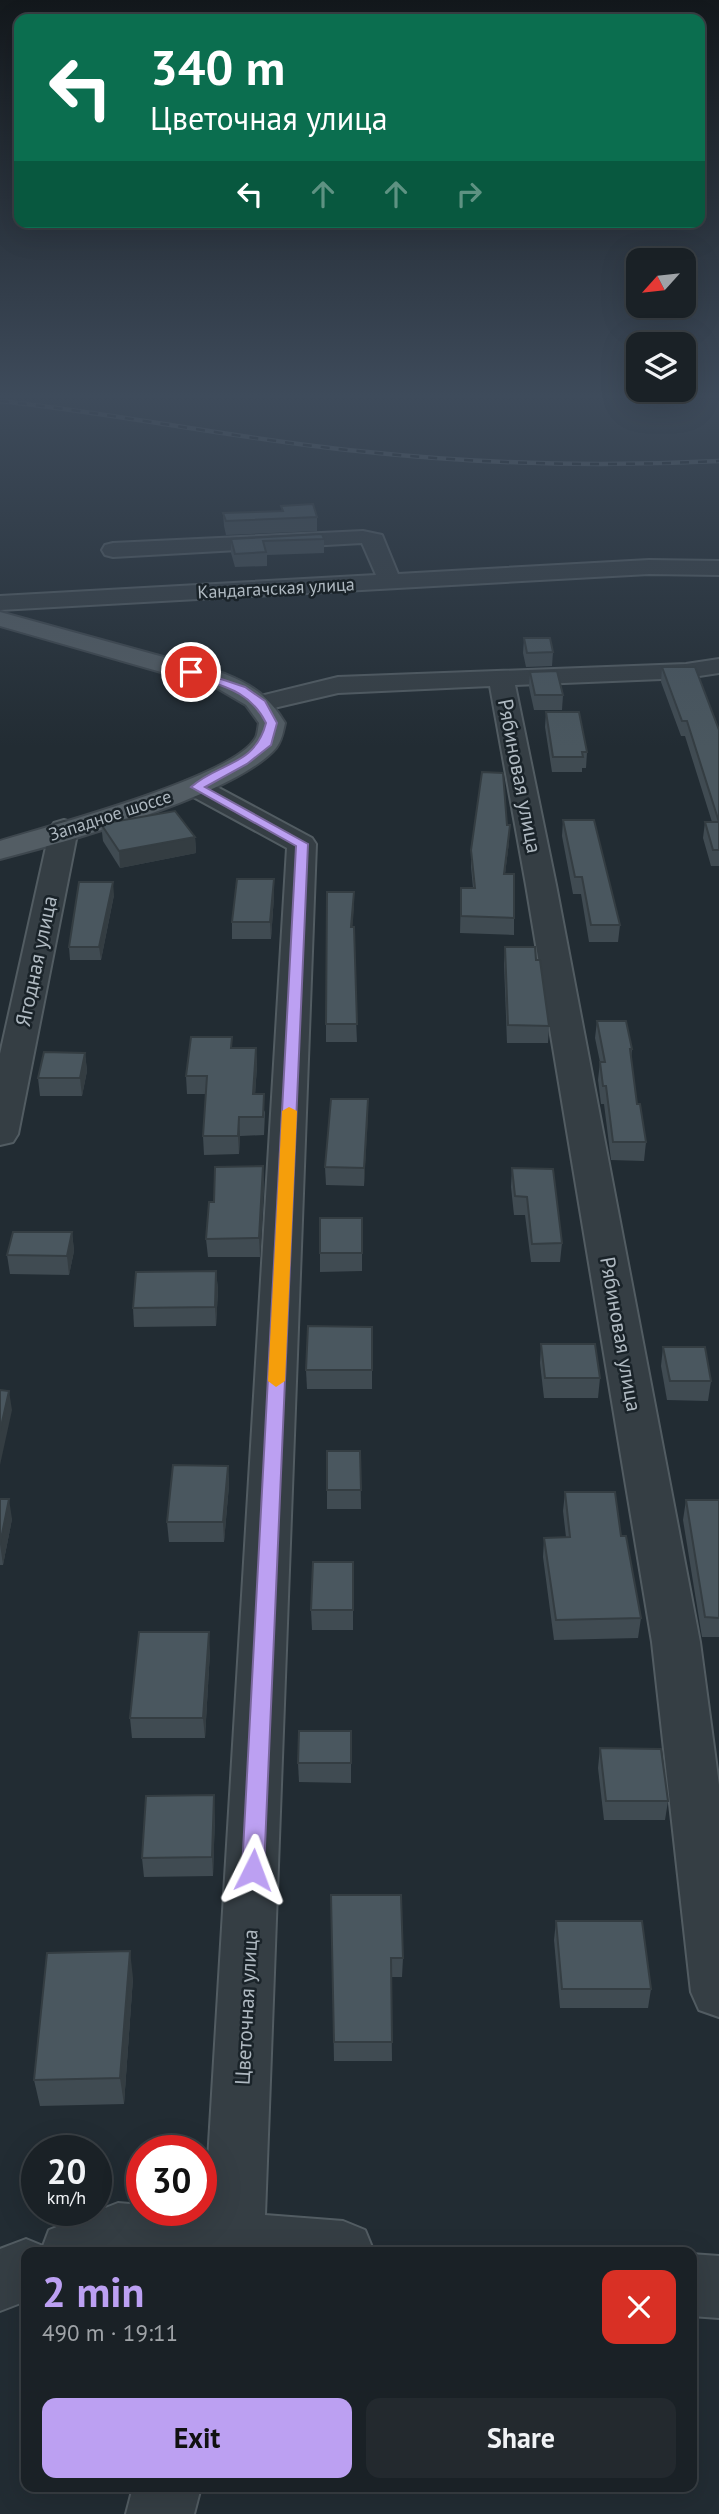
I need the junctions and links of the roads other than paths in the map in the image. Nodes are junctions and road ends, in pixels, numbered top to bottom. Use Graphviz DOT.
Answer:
graph roads {
  1 [pos="113,550"];
  2 [pos="719,568"];
  3 [pos="389,581"];
  4 [pos="0,603"];
  5 [pos="0,619"];
  6 [pos="718,668"];
  7 [pos="501,679"];
  8 [pos="261,703"];
  9 [pos="196,787"];
  10 [pos="64,829"];
  11 [pos="0,850"];
  12 [pos="0,1134"];
  13 [pos="719,1992"];
  14 [pos="84,2247"];
  15 [pos="233,2247"];
  16 [pos="21,2272"];
  17 [pos="0,2280"];
  18 [pos="697,2285"];
  19 [pos="719,2287"];
  20 [pos="166,2492"];
  21 [pos="160,2514"];
  1 -- 3 [label="street"];
  2 -- 3 [label="street, Кандагачская улица"];
  3 -- 4 [label="street, Кандагачская улица"];
  5 -- 8 [label="main road"];
  6 -- 7 [label="street, Рябиновая улица"];
  7 -- 8 [label="street, Рябиновая улица"];
  7 -- 13 [label="street, Рябиновая улица"];
  8 -- 9 [label="main road, Западное шоссе"];
  9 -- 10 [label="main road, Западное шоссе"];
  9 -- 15 [label="street, Цветочная улица"];
  10 -- 11 [label="main road, Западное шоссе"];
  10 -- 12 [label="street, Ягодная улица"];
  14 -- 15 [label="street"];
  16 -- 17 [label="street"];
  18 -- 19 [label="street"];
  20 -- 21 [label="street"];
}
